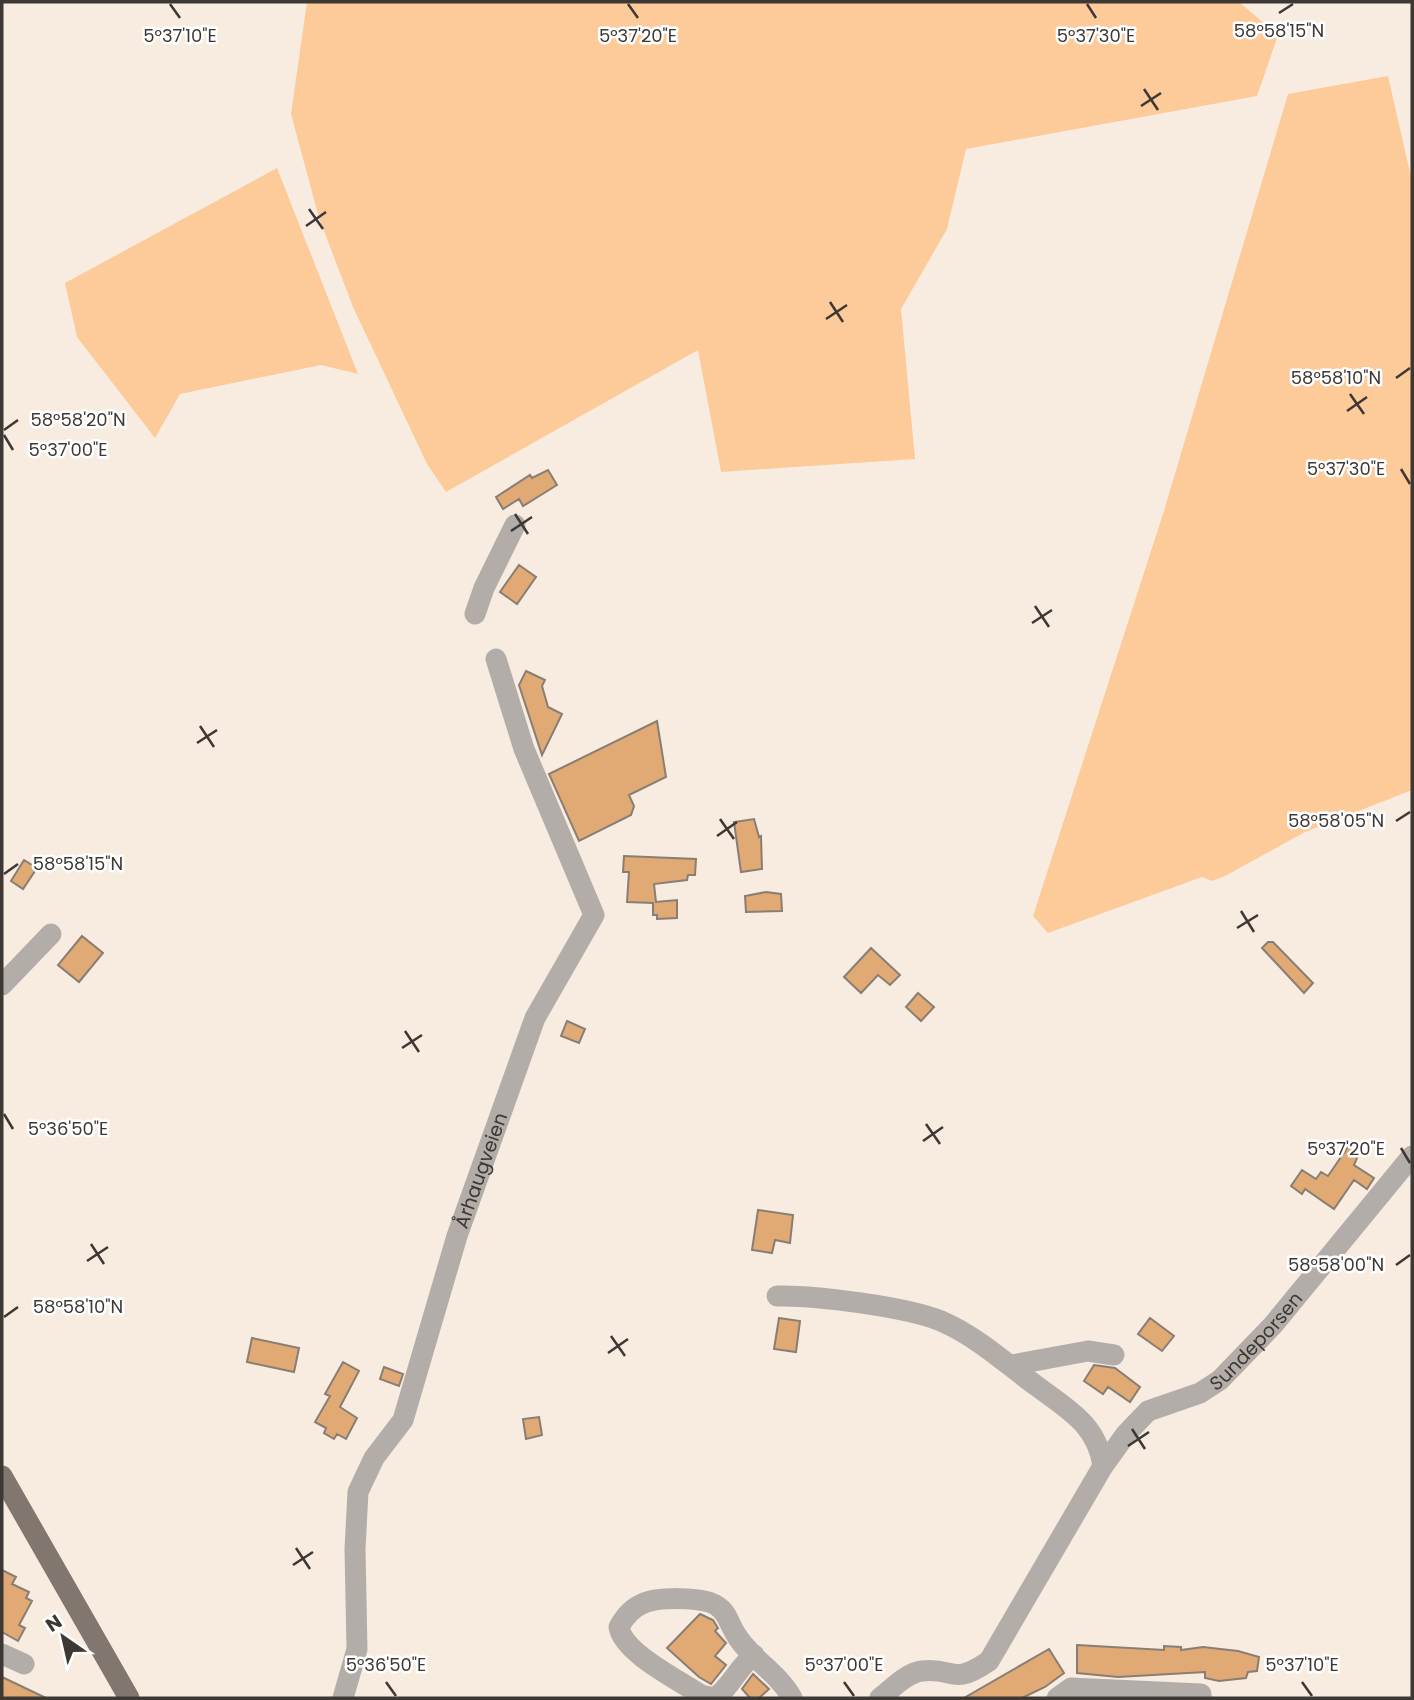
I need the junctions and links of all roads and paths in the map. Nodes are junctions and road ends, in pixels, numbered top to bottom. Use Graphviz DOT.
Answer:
graph roads {
  1 [pos="515,525"];
  2 [pos="475,614"];
  3 [pos="496,659"];
  4 [pos="51,934"];
  5 [pos="2,985"];
  6 [pos="1412,1156"];
  7 [pos="777,1296"];
  8 [pos="1114,1355"];
  9 [pos="1012,1365"];
  10 [pos="1103,1466"];
  11 [pos="2,1476"];
  12 [pos="2,1654"];
  13 [pos="754,1655"];
  14 [pos="24,1664"];
  15 [pos="1064,1693"];
  16 [pos="130,1698"];
  17 [pos="343,1698"];
  18 [pos="793,1698"];
  19 [pos="880,1698"];
  20 [pos="1201,1698"];
  1 -- 2 [label="street"];
  3 -- 17 [label="street, Århaugveien"];
  4 -- 5 [label="street"];
  6 -- 10 [label="street, Sundeporsen"];
  7 -- 9 [label="street"];
  8 -- 9 [label="street"];
  9 -- 10 [label="street"];
  10 -- 19 [label="street, Sundeporsen"];
  11 -- 16 [label="main road"];
  12 -- 14 [label="street"];
  13 -- 13 [label="street"];
  13 -- 18 [label="street"];
  15 -- 20 [label="street"];
}
